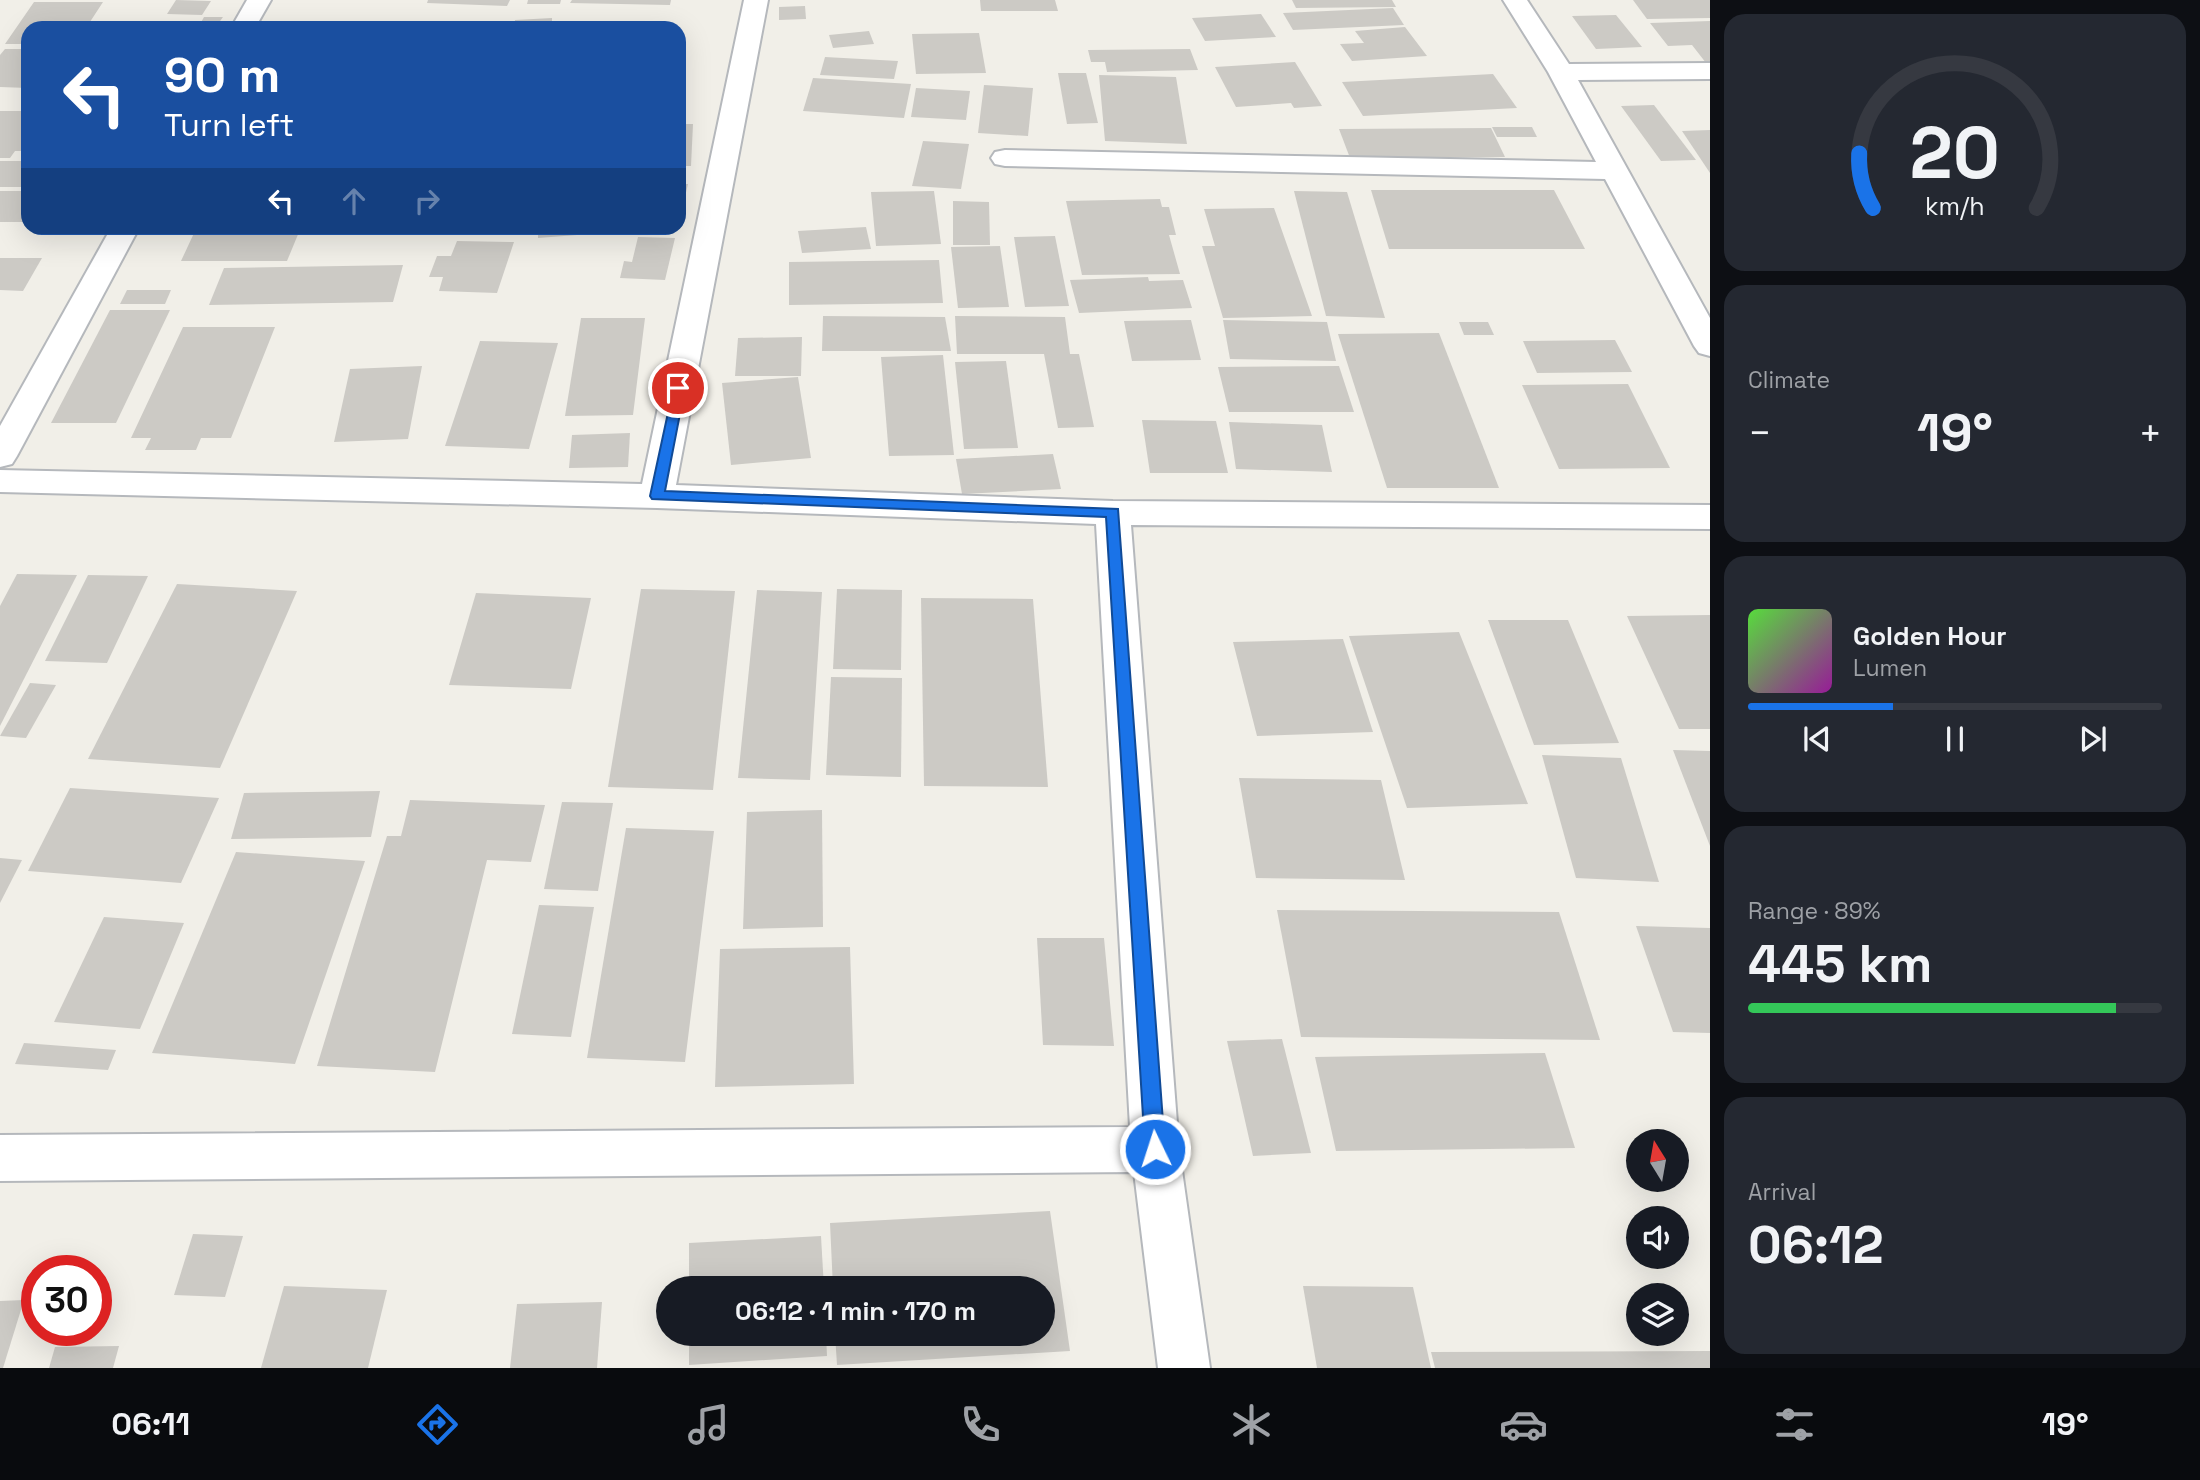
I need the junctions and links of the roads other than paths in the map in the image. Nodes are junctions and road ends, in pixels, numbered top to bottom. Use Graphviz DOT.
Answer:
graph roads {
  1 [pos="259,0"];
  2 [pos="757,0"];
  3 [pos="1516,0"];
  4 [pos="247,21"];
  5 [pos="1710,71"];
  6 [pos="1560,72"];
  7 [pos="1005,158"];
  8 [pos="1614,172"];
  9 [pos="121,235"];
  10 [pos="1710,346"];
  11 [pos="0,456"];
  12 [pos="0,481"];
  13 [pos="657,496"];
  14 [pos="1113,513"];
  15 [pos="1710,517"];
  16 [pos="1155,1149"];
  17 [pos="0,1158"];
  18 [pos="1184,1368"];
  1 -- 4 [label="street"];
  2 -- 13 [label="street"];
  3 -- 6 [label="street"];
  5 -- 6 [label="street"];
  6 -- 8 [label="street"];
  7 -- 8 [label="street"];
  8 -- 10 [label="street"];
  9 -- 11 [label="street"];
  12 -- 13 [label="street"];
  13 -- 14 [label="street"];
  14 -- 15 [label="street"];
  14 -- 16 [label="street"];
  16 -- 17 [label="street"];
  16 -- 18 [label="street"];
}
